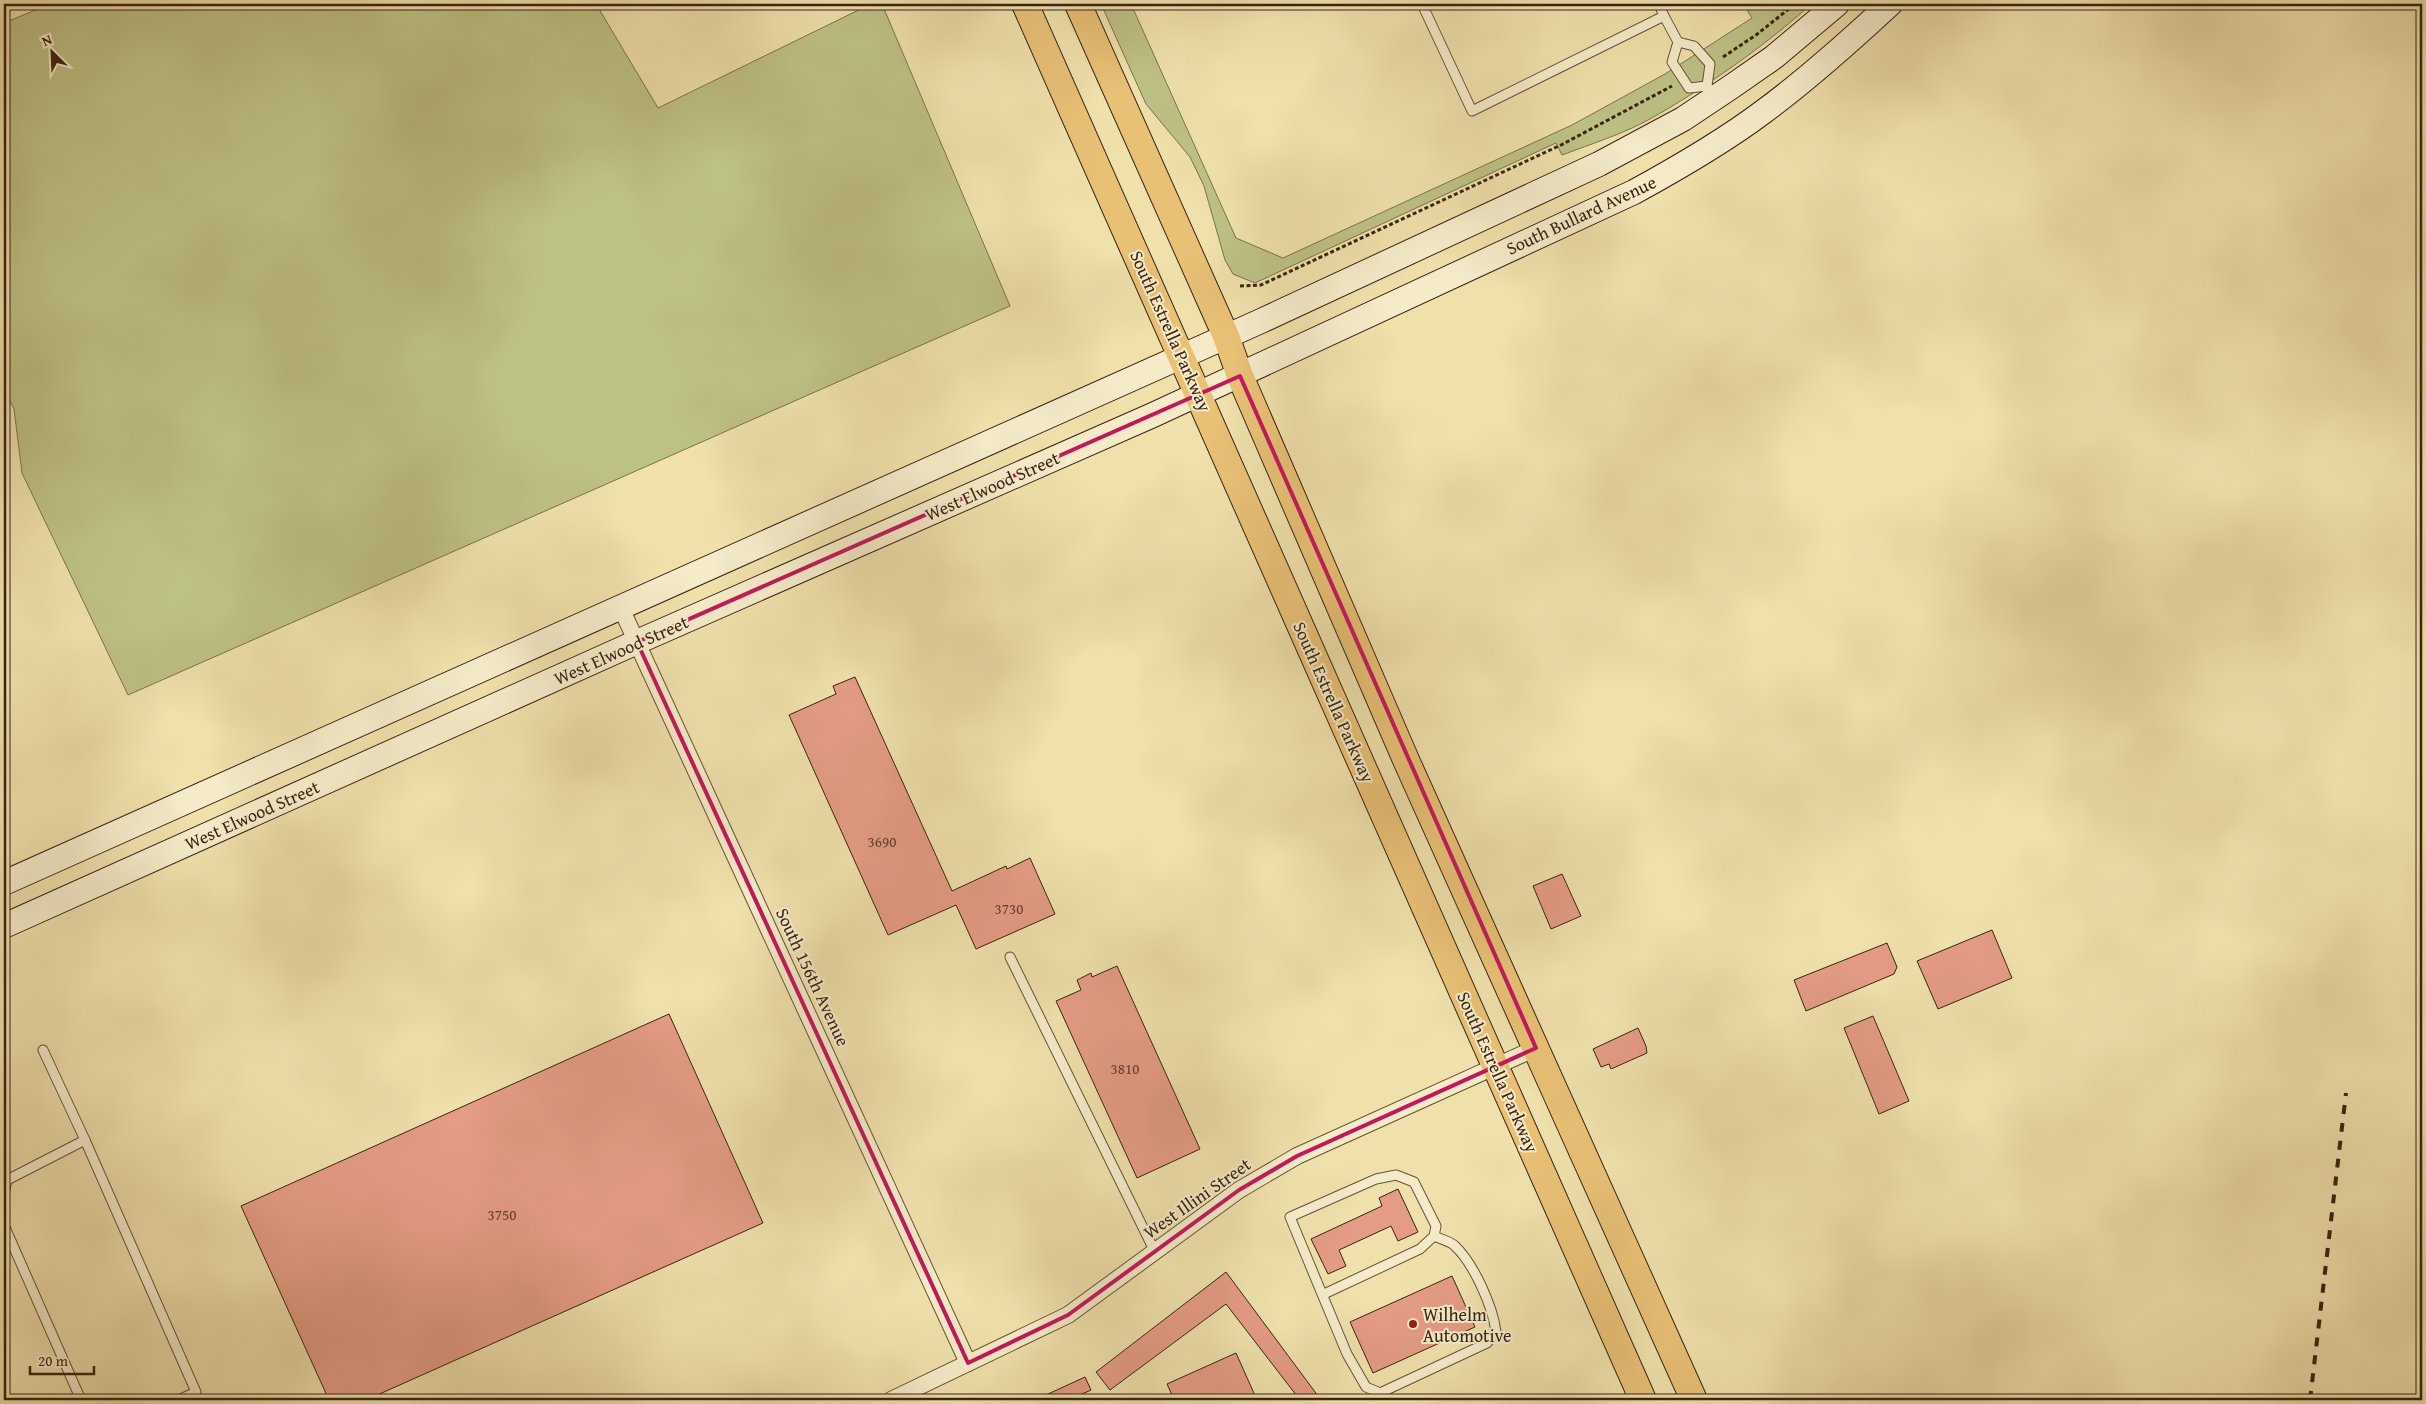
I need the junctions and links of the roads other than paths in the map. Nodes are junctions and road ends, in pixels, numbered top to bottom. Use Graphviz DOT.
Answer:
graph roads {
  1 [pos="1025,4"];
  2 [pos="1078,4"];
  3 [pos="1422,4"];
  4 [pos="1659,4"];
  5 [pos="1836,4"];
  6 [pos="1890,4"];
  7 [pos="1664,16"];
  8 [pos="1678,42"];
  9 [pos="1711,92"];
  10 [pos="1226,336"];
  11 [pos="1182,356"];
  12 [pos="1240,376"];
  13 [pos="1199,394"];
  14 [pos="621,608"];
  15 [pos="637,642"];
  16 [pos="4,883"];
  17 [pos="4,926"];
  18 [pos="1010,957"];
  19 [pos="1536,1048"];
  20 [pos="43,1050"];
  21 [pos="1496,1067"];
  22 [pos="85,1140"];
  23 [pos="6,1176"];
  24 [pos="4,1194"];
  25 [pos="4,1225"];
  26 [pos="1434,1236"];
  27 [pos="1155,1252"];
  28 [pos="1324,1294"];
  29 [pos="968,1363"];
  30 [pos="81,1400"];
  31 [pos="178,1400"];
  32 [pos="891,1400"];
  33 [pos="1643,1400"];
  34 [pos="1694,1400"];
  1 -- 11 [label="main road, South Estrella Parkway"];
  2 -- 10 [label="main road"];
  3 -- 7 [label="lane"];
  4 -- 7 [label="lane"];
  5 -- 9 [label="main road"];
  6 -- 12 [label="main road, South Bullard Avenue"];
  7 -- 8 [label="lane"];
  8 -- 9 [label="lane"];
  8 -- 9 [label="lane"];
  9 -- 10 [label="main road"];
  10 -- 11 [label="main road"];
  10 -- 12 [label="main road"];
  11 -- 13 [label="main road, South Estrella Parkway"];
  11 -- 14 [label="main road"];
  12 -- 13 [label="main road, West Elwood Street"];
  12 -- 19 [label="main road"];
  13 -- 15 [label="main road, West Elwood Street"];
  13 -- 21 [label="main road, South Estrella Parkway"];
  14 -- 15 [label="street, South 156th Avenue"];
  14 -- 16 [label="main road"];
  15 -- 17 [label="main road, West Elwood Street"];
  15 -- 29 [label="street, South 156th Avenue"];
  18 -- 27 [label="lane"];
  19 -- 21 [label="street, West Illini Street"];
  19 -- 34 [label="main road"];
  20 -- 22 [label="lane"];
  21 -- 27 [label="street, West Illini Street"];
  21 -- 33 [label="main road, South Estrella Parkway"];
  22 -- 23 [label="lane"];
  22 -- 31 [label="lane"];
  23 -- 24 [label="lane"];
  25 -- 30 [label="lane"];
  26 -- 28 [label="lane"];
  26 -- 28 [label="lane"];
  26 -- 28 [label="lane"];
  27 -- 29 [label="street, West Illini Street"];
  29 -- 32 [label="street, West Illini Street"];
}
